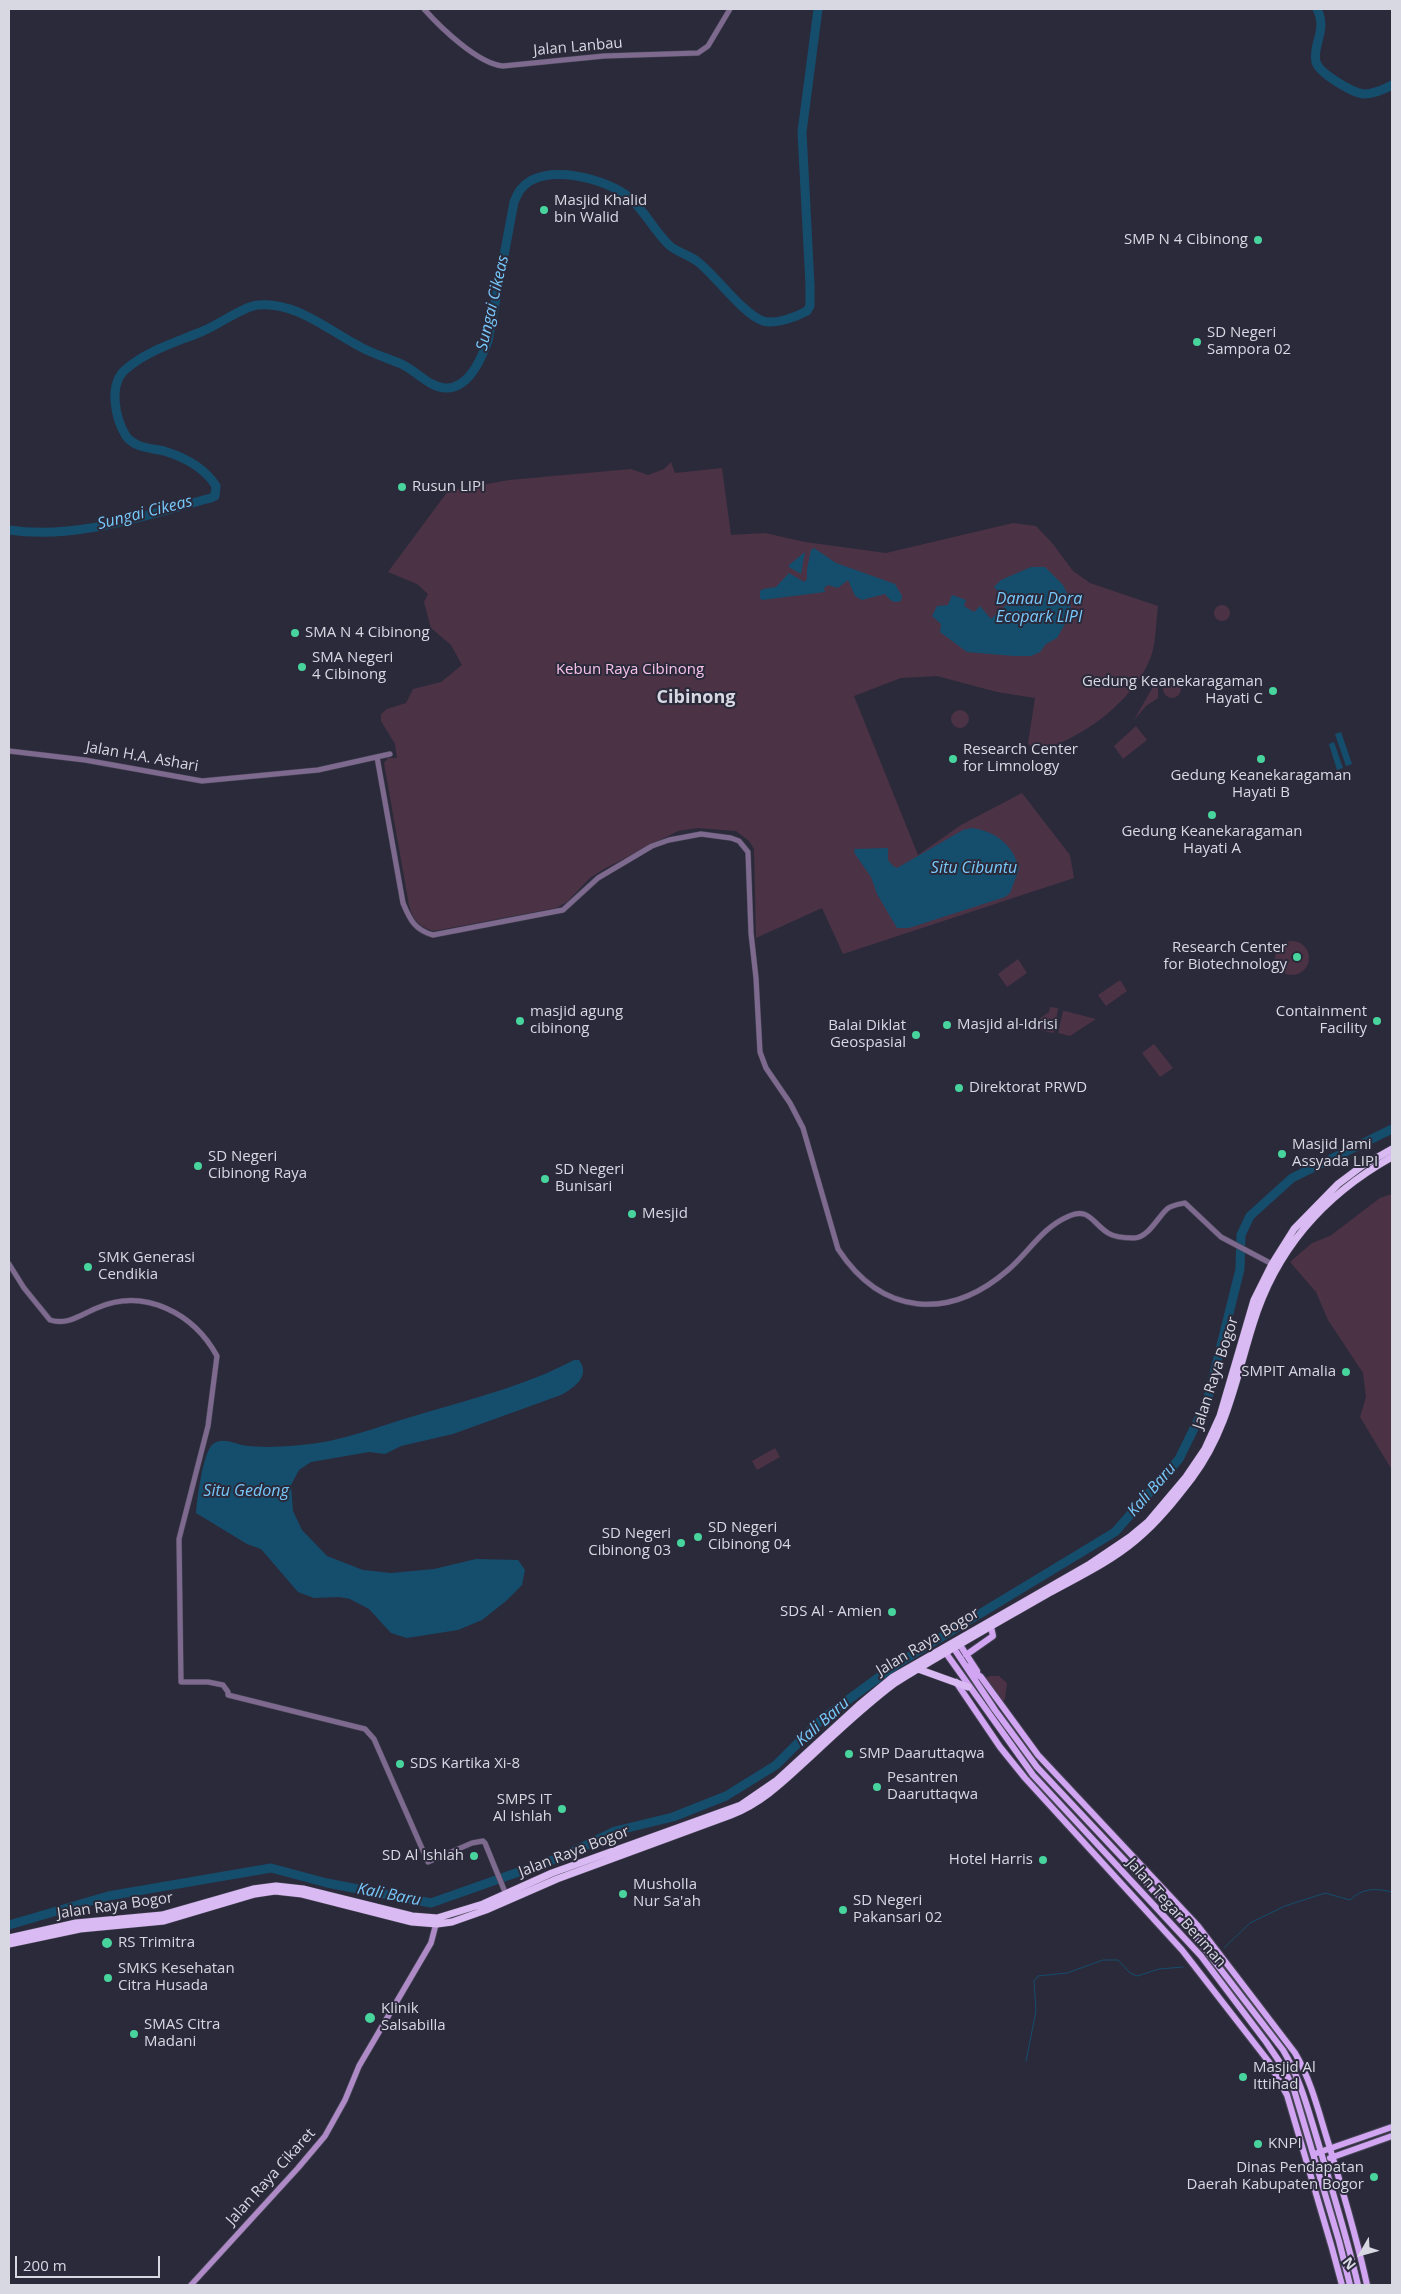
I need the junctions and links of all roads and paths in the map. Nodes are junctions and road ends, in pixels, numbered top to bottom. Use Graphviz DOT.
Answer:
graph roads {
  1 [pos="424,9"];
  2 [pos="730,9"];
  3 [pos="9,751"];
  4 [pos="390,754"];
  5 [pos="378,757"];
  6 [pos="1392,1149"];
  7 [pos="1392,1157"];
  8 [pos="9,1264"];
  9 [pos="1272,1264"];
  10 [pos="1195,1469"];
  11 [pos="1000,1618"];
  12 [pos="991,1627"];
  13 [pos="955,1645"];
  14 [pos="944,1651"];
  15 [pos="966,1654"];
  16 [pos="964,1665"];
  17 [pos="918,1669"];
  18 [pos="981,1677"];
  19 [pos="956,1682"];
  20 [pos="968,1687"];
  21 [pos="989,1716"];
  22 [pos="982,1720"];
  23 [pos="614,1855"];
  24 [pos="507,1896"];
  25 [pos="437,1921"];
  26 [pos="127,1922"];
  27 [pos="1191,1931"];
  28 [pos="1185,1937"];
  29 [pos="9,1938"];
  30 [pos="9,1944"];
  31 [pos="1392,2127"];
  32 [pos="1392,2136"];
  33 [pos="1330,2148"];
  34 [pos="1321,2152"];
  35 [pos="1313,2154"];
  36 [pos="1333,2157"];
  37 [pos="1324,2160"];
  38 [pos="1316,2163"];
  39 [pos="1344,2196"];
  40 [pos="1339,2209"];
  41 [pos="191,2285"];
  42 [pos="1342,2285"];
  43 [pos="1350,2285"];
  44 [pos="1358,2285"];
  45 [pos="1368,2285"];
  1 -- 2 [label="street, Jalan Lanbau"];
  3 -- 5 [label="street, Jalan H.A. Ashari"];
  4 -- 5 [label="street, Jalan H.A. Ashari"];
  5 -- 9 [label="street"];
  6 -- 9 [label="highway, Jalan Raya Bogor"];
  7 -- 10 [label="highway, Jalan Raya Bogor"];
  8 -- 24 [label="street"];
  9 -- 10 [label="highway, Jalan Raya Bogor"];
  10 -- 11 [label="highway, Jalan Raya Bogor"];
  11 -- 12 [label="highway, Jalan Raya Bogor"];
  11 -- 13 [label="highway, Jalan Raya Bogor"];
  12 -- 13 [label="highway, Jalan Raya Bogor"];
  12 -- 15 [label="main road"];
  13 -- 14 [label="highway, Jalan Raya Bogor"];
  13 -- 15 [label="main road"];
  13 -- 16 [label="main road, Jalan Tegar Beriman"];
  14 -- 17 [label="highway, Jalan Raya Bogor"];
  14 -- 20 [label="main road, Jalan Tegar Beriman"];
  14 -- 23 [label="highway, Jalan Raya Bogor"];
  15 -- 18 [label="main road"];
  16 -- 18 [label="main road, Jalan Tegar Beriman"];
  16 -- 27 [label="main road, Jalan Tegar Beriman"];
  17 -- 19 [label="highway"];
  17 -- 23 [label="highway, Jalan Raya Bogor"];
  18 -- 33 [label="main road, Jalan Tegar Beriman"];
  19 -- 20 [label="highway"];
  19 -- 22 [label="main road, Jalan Tegar Beriman"];
  20 -- 21 [label="main road, Jalan Tegar Beriman"];
  21 -- 22 [label="main road"];
  21 -- 28 [label="main road, Jalan Tegar Beriman"];
  22 -- 42 [label="main road, Jalan Tegar Beriman"];
  23 -- 24 [label="highway, Jalan Raya Bogor"];
  24 -- 25 [label="highway, Jalan Raya Bogor"];
  25 -- 26 [label="highway, Jalan Raya Bogor"];
  25 -- 41 [label="main road, Jalan Raya Cikaret"];
  26 -- 29 [label="highway, Jalan Raya Bogor"];
  26 -- 30 [label="highway, Jalan Raya Bogor"];
  27 -- 28 [label="main road"];
  27 -- 34 [label="main road, Jalan Tegar Beriman"];
  28 -- 35 [label="main road, Jalan Tegar Beriman"];
  31 -- 33 [label="main road"];
  32 -- 36 [label="main road"];
  33 -- 34 [label="main road"];
  33 -- 36 [label="main road, Jalan Tegar Beriman"];
  34 -- 35 [label="main road"];
  34 -- 37 [label="main road, Jalan Tegar Beriman"];
  35 -- 38 [label="main road, Jalan Tegar Beriman"];
  36 -- 37 [label="main road"];
  36 -- 39 [label="main road, Jalan Tegar Beriman"];
  37 -- 38 [label="main road"];
  37 -- 40 [label="main road, Jalan Tegar Beriman"];
  38 -- 43 [label="main road, Jalan Tegar Beriman"];
  39 -- 40 [label="main road"];
  39 -- 45 [label="main road, Jalan Tegar Beriman"];
  40 -- 44 [label="main road, Jalan Tegar Beriman"];
}
